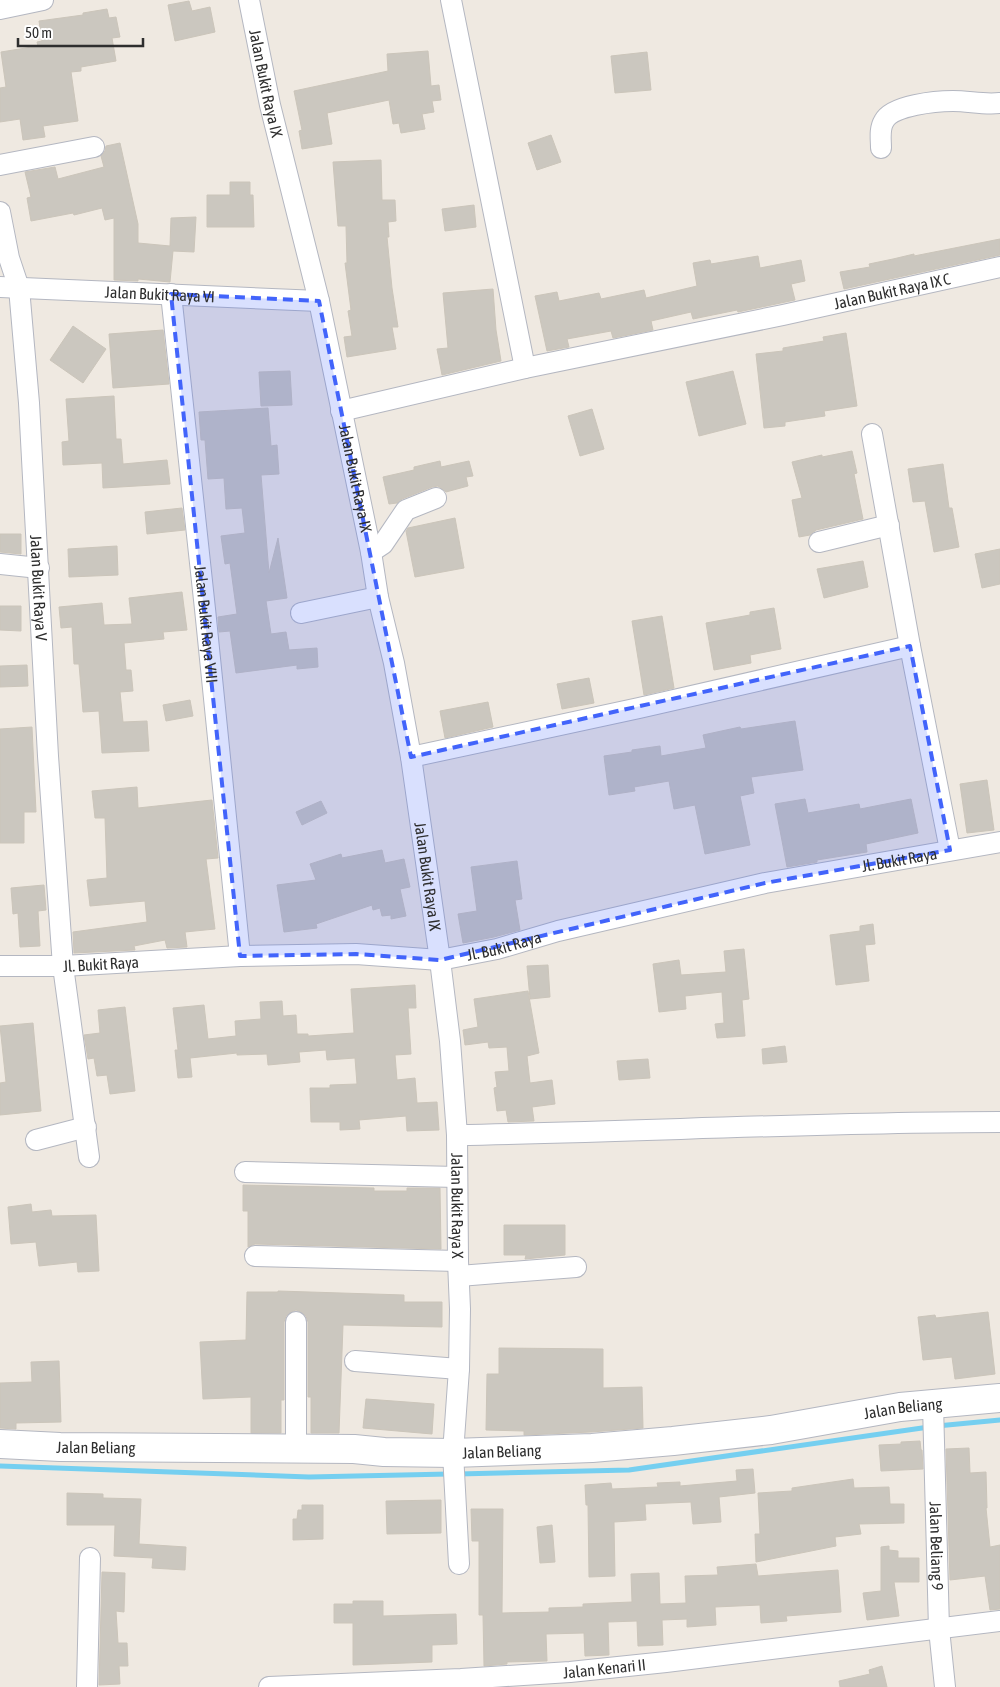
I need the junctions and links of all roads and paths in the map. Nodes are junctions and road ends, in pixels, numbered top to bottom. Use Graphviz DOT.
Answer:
graph roads {
  1 [pos="249,0"];
  2 [pos="451,0"];
  3 [pos="30,1"];
  4 [pos="0,9"];
  5 [pos="1000,103"];
  6 [pos="94,147"];
  7 [pos="881,148"];
  8 [pos="0,165"];
  9 [pos="0,212"];
  10 [pos="1000,267"];
  11 [pos="10,288"];
  12 [pos="171,294"];
  13 [pos="319,301"];
  14 [pos="526,368"];
  15 [pos="342,411"];
  16 [pos="872,434"];
  17 [pos="436,498"];
  18 [pos="889,526"];
  19 [pos="819,542"];
  20 [pos="371,552"];
  21 [pos="0,564"];
  22 [pos="39,568"];
  23 [pos="378,597"];
  24 [pos="301,612"];
  25 [pos="910,646"];
  26 [pos="411,757"];
  27 [pos="1000,842"];
  28 [pos="950,850"];
  29 [pos="240,956"];
  30 [pos="440,960"];
  31 [pos="0,966"];
  32 [pos="63,966"];
  33 [pos="1000,1122"];
  34 [pos="86,1127"];
  35 [pos="457,1135"];
  36 [pos="36,1140"];
  37 [pos="88,1157"];
  38 [pos="245,1172"];
  39 [pos="457,1177"];
  40 [pos="255,1256"];
  41 [pos="576,1266"];
  42 [pos="458,1269"];
  43 [pos="296,1322"];
  44 [pos="355,1361"];
  45 [pos="458,1369"];
  46 [pos="1000,1398"];
  47 [pos="933,1404"];
  48 [pos="0,1444"];
  49 [pos="296,1450"];
  50 [pos="453,1453"];
  51 [pos="90,1558"];
  52 [pos="459,1564"];
  53 [pos="1000,1621"];
  54 [pos="939,1629"];
  55 [pos="87,1687"];
  56 [pos="269,1687"];
  57 [pos="945,1687"];
  1 -- 13 [label="street, Jalan Bukit Raya IX"];
  2 -- 14 [label="street"];
  3 -- 4 [label="street"];
  5 -- 7 [label="street"];
  6 -- 8 [label="street"];
  9 -- 11 [label="street, Jalan Bukit Raya V"];
  10 -- 14 [label="street, Jalan Bukit Raya IX C"];
  11 -- 12 [label="street, Jalan Bukit Raya VI"];
  11 -- 22 [label="street, Jalan Bukit Raya V"];
  12 -- 13 [label="street, Jalan Bukit Raya VI"];
  12 -- 29 [label="street, Jalan Bukit Raya VIII"];
  13 -- 15 [label="street, Jalan Bukit Raya IX"];
  14 -- 15 [label="street, Jalan Bukit Raya IX C"];
  15 -- 20 [label="street, Jalan Bukit Raya IX"];
  16 -- 18 [label="street"];
  17 -- 20 [label="street"];
  18 -- 19 [label="street"];
  18 -- 25 [label="street"];
  20 -- 23 [label="street, Jalan Bukit Raya IX"];
  21 -- 22 [label="street"];
  22 -- 32 [label="street, Jalan Bukit Raya V"];
  23 -- 24 [label="street"];
  23 -- 26 [label="street, Jalan Bukit Raya IX"];
  25 -- 26 [label="street"];
  25 -- 28 [label="street"];
  26 -- 30 [label="street, Jalan Bukit Raya IX"];
  27 -- 28 [label="street, Jl. Bukit Raya"];
  28 -- 30 [label="street, Jl. Bukit Raya"];
  29 -- 30 [label="street, Jl. Bukit Raya"];
  29 -- 32 [label="street, Jl. Bukit Raya"];
  30 -- 35 [label="street, Jalan Bukit Raya X"];
  31 -- 32 [label="street, Jl. Bukit Raya"];
  32 -- 34 [label="street, Jalan Bukit Raya V"];
  33 -- 35 [label="street"];
  34 -- 36 [label="street"];
  34 -- 37 [label="street, Jalan Bukit Raya V"];
  35 -- 39 [label="street, Jalan Bukit Raya X"];
  38 -- 39 [label="street"];
  39 -- 42 [label="street, Jalan Bukit Raya X"];
  40 -- 42 [label="street"];
  41 -- 42 [label="street"];
  42 -- 45 [label="street, Jalan Bukit Raya X"];
  43 -- 49 [label="street"];
  44 -- 45 [label="street"];
  45 -- 50 [label="street, Jalan Bukit Raya X"];
  46 -- 47 [label="street, Jalan Beliang"];
  47 -- 50 [label="street, Jalan Beliang"];
  47 -- 54 [label="street, Jalan Beliang 9"];
  48 -- 49 [label="street, Jalan Beliang"];
  49 -- 50 [label="street, Jalan Beliang"];
  50 -- 52 [label="street, Jalan Bukit Raya X"];
  51 -- 55 [label="street"];
  53 -- 54 [label="street, Jalan Kenari II"];
  54 -- 56 [label="street, Jalan Kenari II"];
  54 -- 57 [label="street, Jalan Beliang 9"];
}
